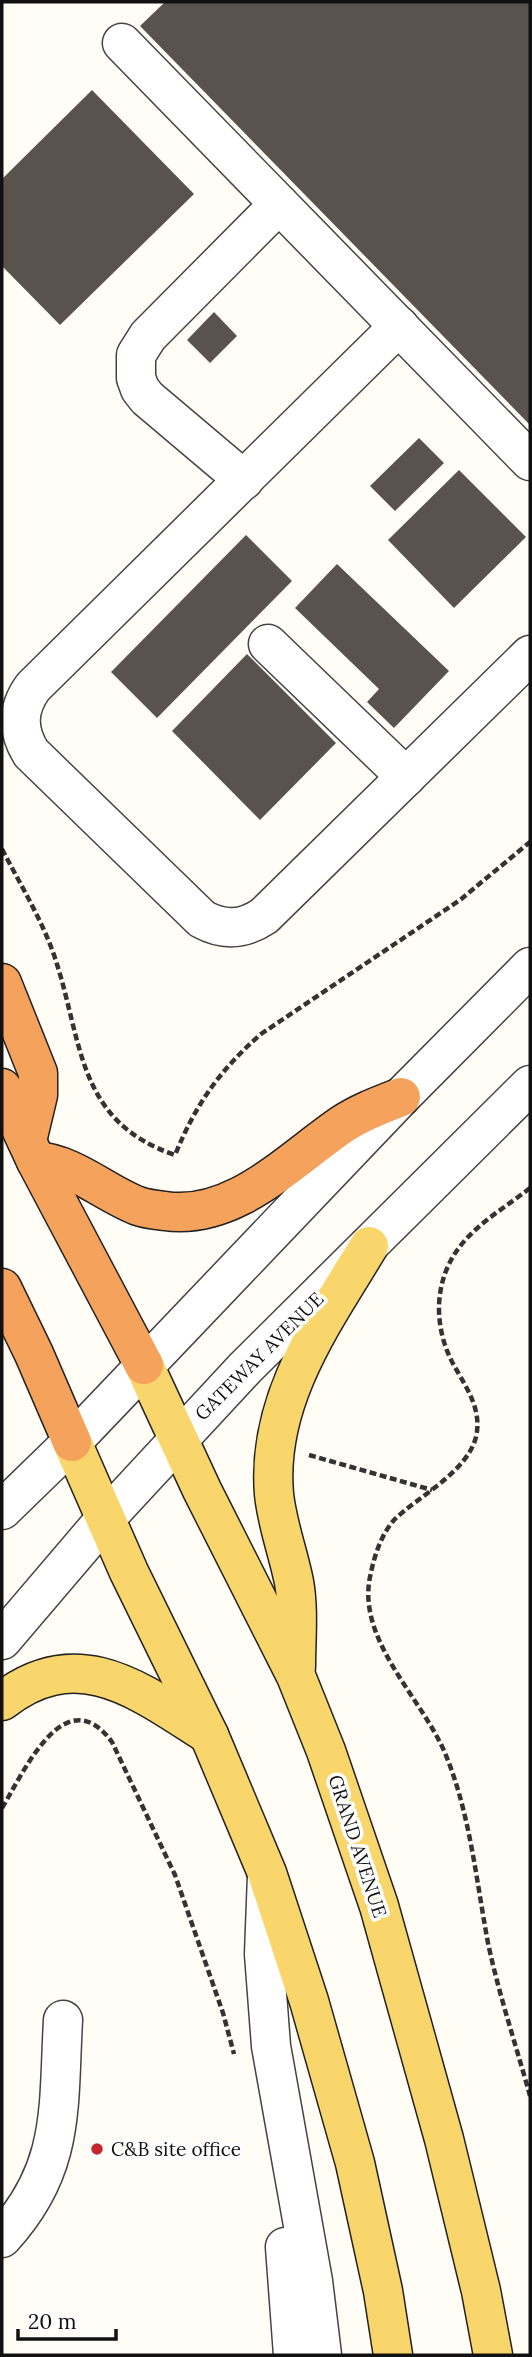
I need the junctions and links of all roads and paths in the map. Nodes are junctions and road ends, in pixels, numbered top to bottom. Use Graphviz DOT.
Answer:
graph roads {
  1 [pos="122,43"];
  2 [pos="279,204"];
  3 [pos="398,326"];
  4 [pos="530,461"];
  5 [pos="244,480"];
  6 [pos="268,644"];
  7 [pos="530,655"];
  8 [pos="406,777"];
  9 [pos="530,842"];
  10 [pos="2,849"];
  11 [pos="530,967"];
  12 [pos="2,982"];
  13 [pos="530,1085"];
  14 [pos="2,1088"];
  15 [pos="401,1097"];
  16 [pos="32,1151"];
  17 [pos="530,1188"];
  18 [pos="369,1246"];
  19 [pos="2,1288"];
  20 [pos="144,1365"];
  21 [pos="178,1438"];
  22 [pos="72,1442"];
  23 [pos="275,1445"];
  24 [pos="432,1490"];
  25 [pos="2,1510"];
  26 [pos="106,1518"];
  27 [pos="2,1640"];
  28 [pos="296,1676"];
  29 [pos="2,1701"];
  30 [pos="209,1735"];
  31 [pos="2,1808"];
  32 [pos="267,1873"];
  33 [pos="63,2020"];
  34 [pos="271,2046"];
  35 [pos="235,2060"];
  36 [pos="530,2096"];
  37 [pos="2,2238"];
  38 [pos="293,2355"];
  39 [pos="322,2355"];
  40 [pos="393,2355"];
  41 [pos="493,2355"];
  1 -- 2 [label="street"];
  2 -- 3 [label="street"];
  2 -- 5 [label="street"];
  3 -- 4 [label="street"];
  3 -- 5 [label="street"];
  5 -- 8 [label="street"];
  6 -- 8 [label="street"];
  7 -- 8 [label="street"];
  9 -- 10 [label="path"];
  11 -- 15 [label="street"];
  12 -- 16 [label="highway"];
  13 -- 18 [label="street, GATEWAY AVENUE"];
  14 -- 16 [label="highway"];
  15 -- 16 [label="highway"];
  15 -- 20 [label="street"];
  16 -- 20 [label="highway"];
  17 -- 24 [label="path"];
  18 -- 21 [label="street, GATEWAY AVENUE"];
  18 -- 23 [label="main road"];
  19 -- 22 [label="highway"];
  20 -- 21 [label="main road, GRAND AVENUE"];
  20 -- 22 [label="street"];
  21 -- 26 [label="street, GATEWAY AVENUE"];
  21 -- 28 [label="main road, GRAND AVENUE"];
  22 -- 25 [label="street"];
  22 -- 26 [label="main road"];
  23 -- 24 [label="path"];
  23 -- 28 [label="main road"];
  24 -- 36 [label="path"];
  26 -- 27 [label="street, GATEWAY AVENUE"];
  26 -- 30 [label="main road"];
  28 -- 41 [label="main road, GRAND AVENUE"];
  29 -- 30 [label="main road"];
  30 -- 32 [label="main road"];
  31 -- 35 [label="path"];
  32 -- 34 [label="street"];
  32 -- 40 [label="main road"];
  33 -- 37 [label="street"];
  34 -- 38 [label="street"];
  34 -- 39 [label="street"];
}
